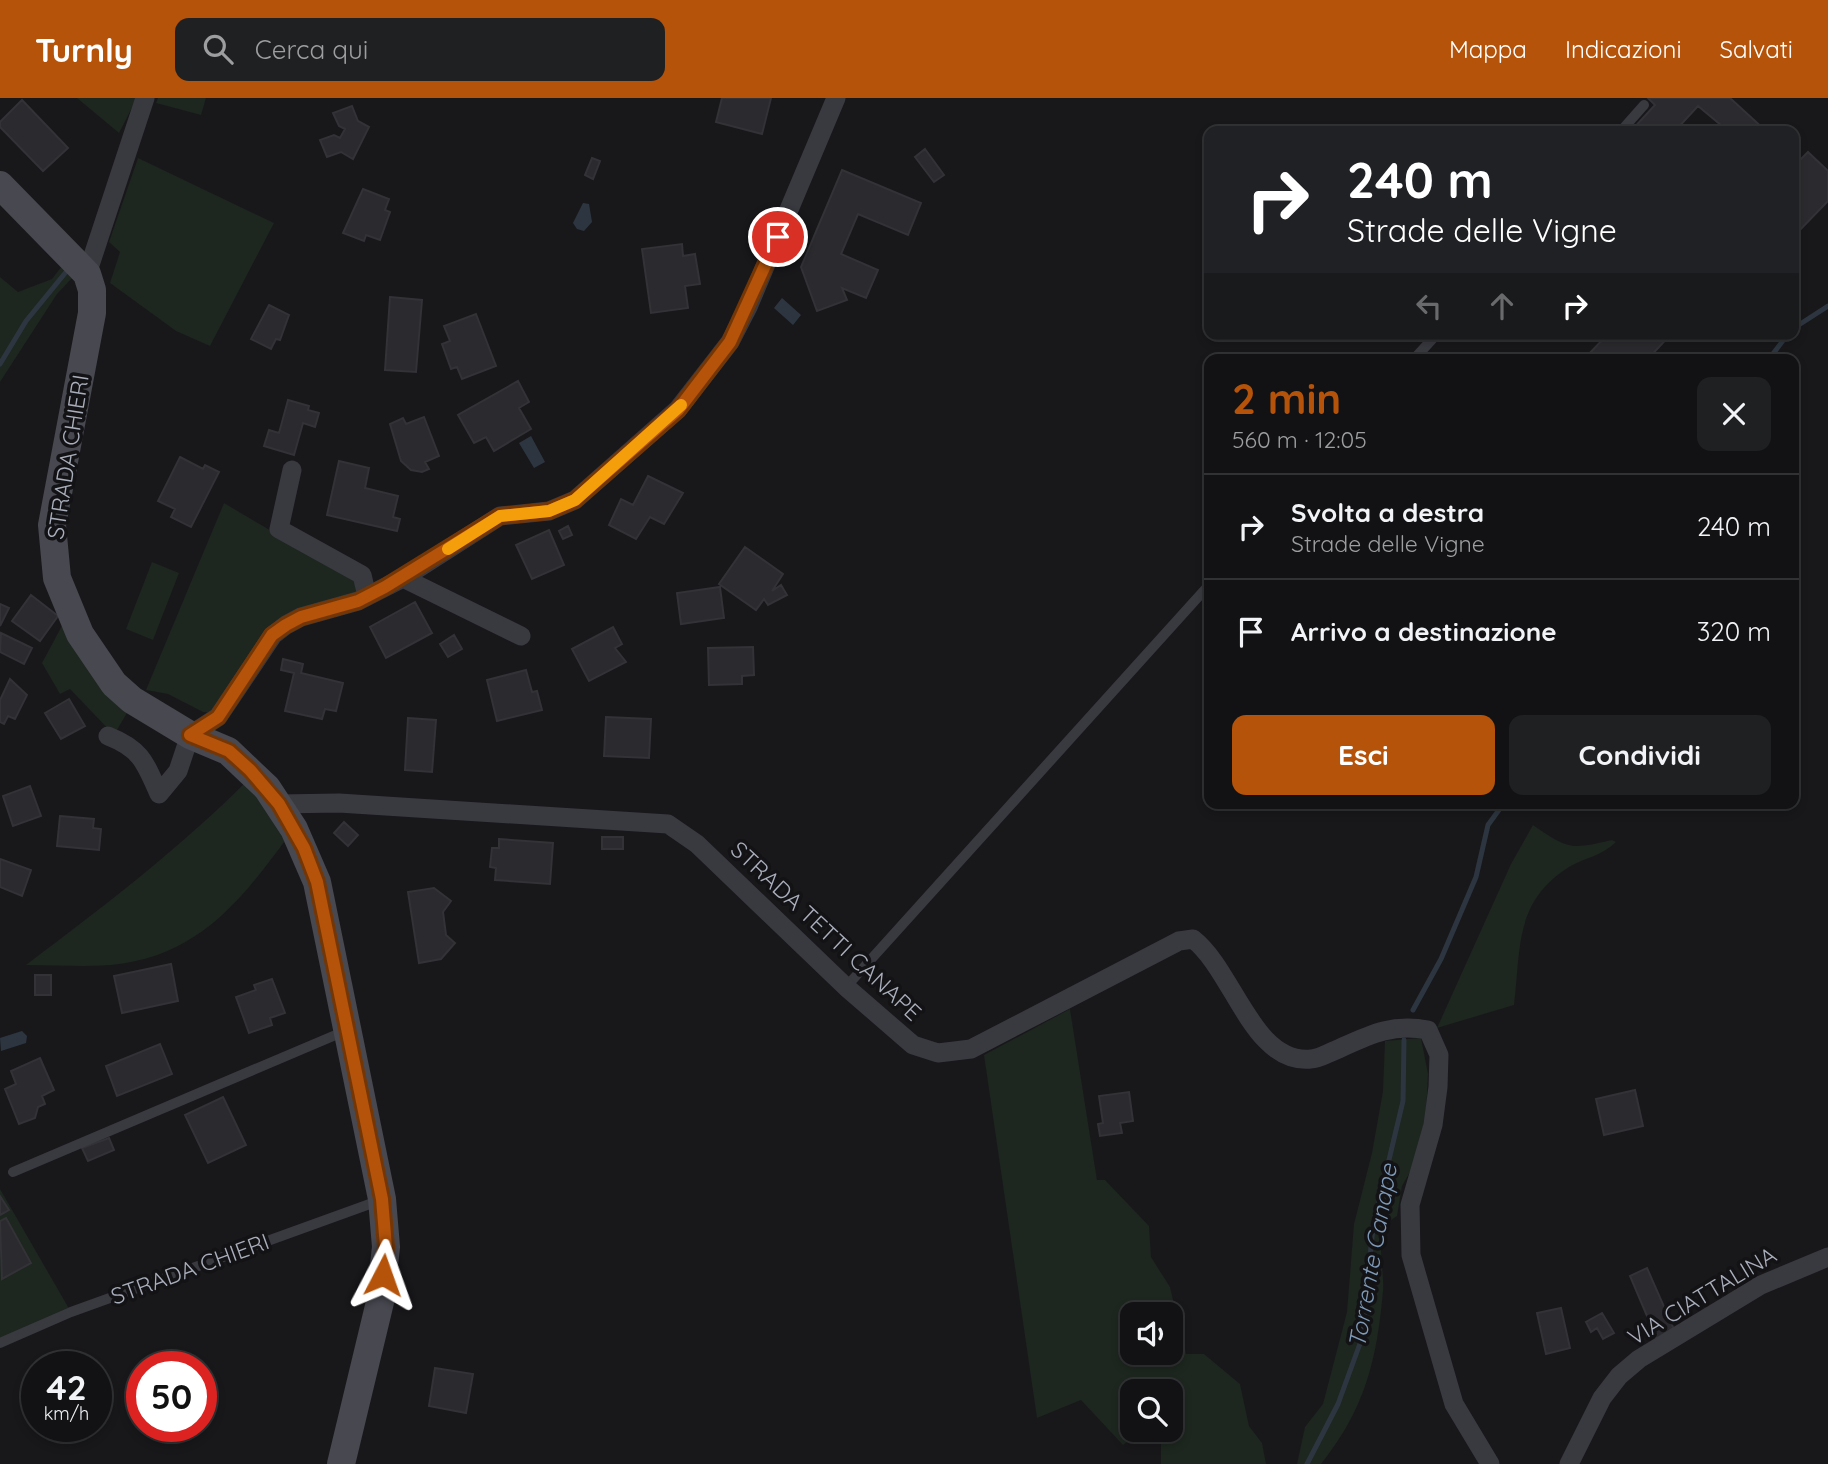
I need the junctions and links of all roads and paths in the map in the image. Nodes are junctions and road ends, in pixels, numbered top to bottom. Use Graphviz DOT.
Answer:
graph roads {
  1 [pos="145,98"];
  2 [pos="836,98"];
  3 [pos="1644,106"];
  4 [pos="1626,126"];
  5 [pos="0,185"];
  6 [pos="87,274"];
  7 [pos="1432,340"];
  8 [pos="1419,354"];
  9 [pos="292,470"];
  10 [pos="402,578"];
  11 [pos="1204,591"];
  12 [pos="367,596"];
  13 [pos="521,636"];
  14 [pos="190,735"];
  15 [pos="108,736"];
  16 [pos="279,804"];
  17 [pos="846,987"];
  18 [pos="349,1030"];
  19 [pos="13,1172"];
  20 [pos="382,1199"];
  21 [pos="1828,1257"];
  22 [pos="0,1343"];
  23 [pos="341,1464"];
  24 [pos="1490,1464"];
  25 [pos="1569,1464"];
  1 -- 6 [label="street, STRADA CHIERI"];
  2 -- 10 [label="street"];
  3 -- 4 [label="lane"];
  5 -- 6 [label="main road"];
  6 -- 14 [label="main road, STRADA CHIERI"];
  7 -- 8 [label="lane"];
  9 -- 12 [label="street"];
  10 -- 12 [label="street"];
  10 -- 13 [label="street"];
  11 -- 17 [label="lane"];
  12 -- 14 [label="street"];
  14 -- 15 [label="street"];
  14 -- 16 [label="main road, STRADA CHIERI"];
  16 -- 17 [label="street, STRADA TETTI CANAPE"];
  16 -- 18 [label="main road, STRADA CHIERI"];
  17 -- 24 [label="street, STRADA TETTI CANAPE"];
  18 -- 19 [label="lane"];
  18 -- 20 [label="main road, STRADA CHIERI"];
  20 -- 22 [label="lane, STRADA CHIERI"];
  20 -- 23 [label="main road, STRADA CHIERI"];
  21 -- 25 [label="street, VIA CIATTALINA"];
}
